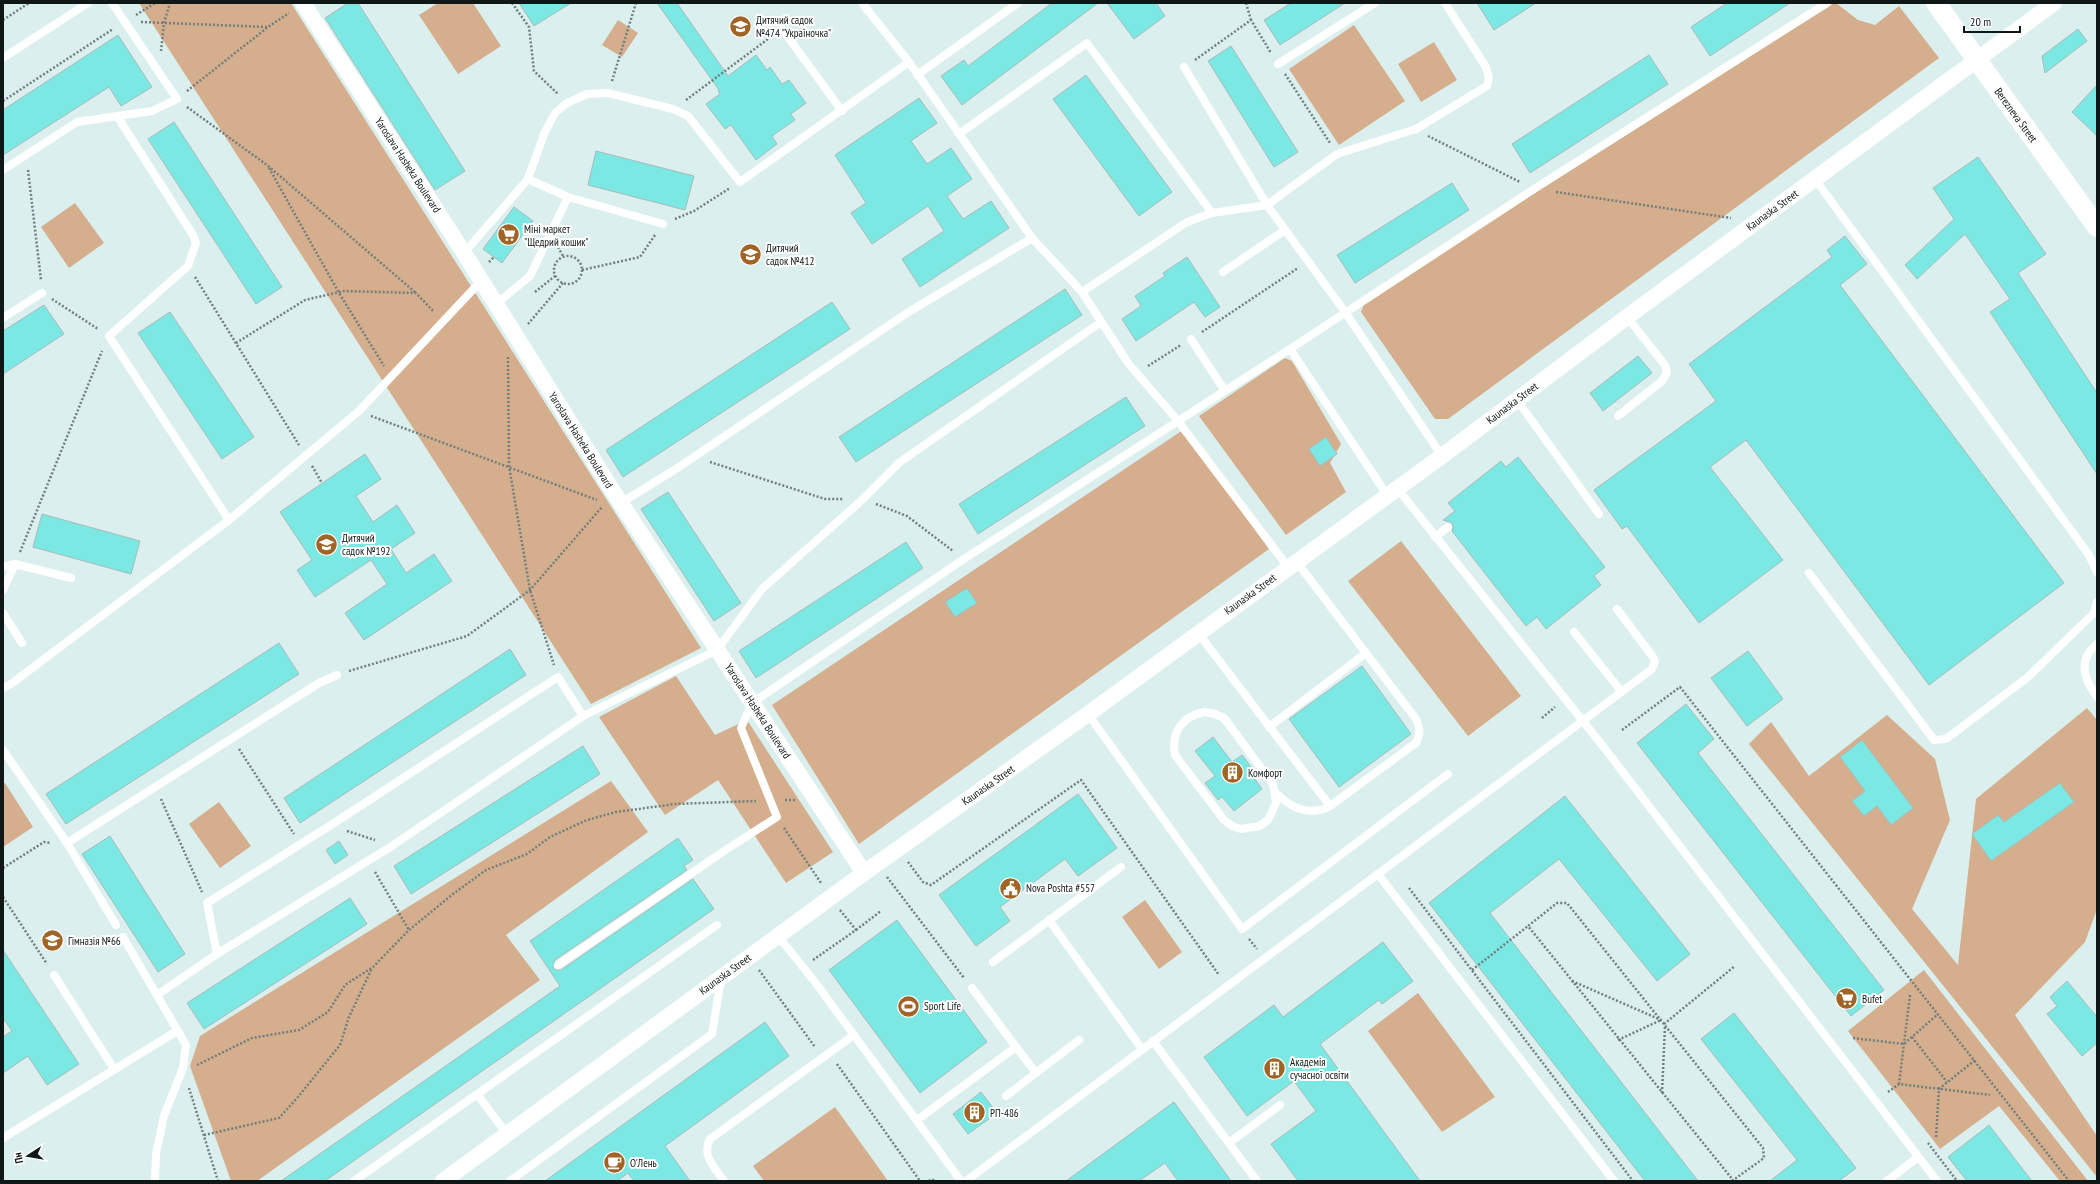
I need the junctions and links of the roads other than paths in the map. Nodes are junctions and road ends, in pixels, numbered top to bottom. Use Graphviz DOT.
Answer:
graph roads {
  1 [pos="88,3"];
  2 [pos="112,3"];
  3 [pos="862,3"];
  4 [pos="1018,3"];
  5 [pos="1375,3"];
  6 [pos="1445,3"];
  7 [pos="1827,3"];
  8 [pos="1936,3"];
  9 [pos="2054,3"];
  10 [pos="305,4"];
  11 [pos="782,29"];
  12 [pos="3,58"];
  13 [pos="1977,60"];
  14 [pos="909,62"];
  15 [pos="1278,64"];
  16 [pos="1184,67"];
  17 [pos="918,75"];
  18 [pos="842,111"];
  19 [pos="118,116"];
  20 [pos="959,134"];
  21 [pos="3,170"];
  22 [pos="528,179"];
  23 [pos="1815,179"];
  24 [pos="568,197"];
  25 [pos="1267,205"];
  26 [pos="1212,213"];
  27 [pos="663,224"];
  28 [pos="2097,226"];
  29 [pos="1285,230"];
  30 [pos="1032,238"];
  31 [pos="464,253"];
  32 [pos="1223,272"];
  33 [pos="481,281"];
  34 [pos="1082,292"];
  35 [pos="42,293"];
  36 [pos="495,305"];
  37 [pos="1345,312"];
  38 [pos="1627,317"];
  39 [pos="3,318"];
  40 [pos="1100,322"];
  41 [pos="1191,339"];
  42 [pos="1290,349"];
  43 [pos="1225,391"];
  44 [pos="1517,400"];
  45 [pos="1618,416"];
  46 [pos="1178,421"];
  47 [pos="1442,456"];
  48 [pos="1392,492"];
  49 [pos="613,500"];
  50 [pos="1599,514"];
  51 [pos="229,520"];
  52 [pos="1448,527"];
  53 [pos="1435,538"];
  54 [pos="15,564"];
  55 [pos="1292,564"];
  56 [pos="3,567"];
  57 [pos="2097,572"];
  58 [pos="1809,573"];
  59 [pos="71,578"];
  60 [pos="3,590"];
  61 [pos="2097,602"];
  62 [pos="1616,609"];
  63 [pos="3,613"];
  64 [pos="1574,632"];
  65 [pos="1198,633"];
  66 [pos="22,643"];
  67 [pos="2097,644"];
  68 [pos="717,650"];
  69 [pos="1366,653"];
  70 [pos="337,675"];
  71 [pos="3,688"];
  72 [pos="1622,691"];
  73 [pos="2097,697"];
  74 [pos="752,703"];
  75 [pos="1088,714"];
  76 [pos="584,716"];
  77 [pos="1583,721"];
  78 [pos="1269,727"];
  79 [pos="3,750"];
  80 [pos="1448,774"];
  81 [pos="1276,793"];
  82 [pos="1330,806"];
  83 [pos="67,843"];
  84 [pos="1121,867"];
  85 [pos="864,873"];
  86 [pos="1378,874"];
  87 [pos="1049,920"];
  88 [pos="116,925"];
  89 [pos="717,925"];
  90 [pos="778,936"];
  91 [pos="123,937"];
  92 [pos="217,954"];
  93 [pos="993,962"];
  94 [pos="558,966"];
  95 [pos="54,975"];
  96 [pos="722,977"];
  97 [pos="972,988"];
  98 [pos="157,995"];
  99 [pos="177,1031"];
  100 [pos="854,1035"];
  101 [pos="1079,1040"];
  102 [pos="1153,1041"];
  103 [pos="1016,1047"];
  104 [pos="1142,1049"];
  105 [pos="114,1068"];
  106 [pos="1036,1073"];
  107 [pos="477,1094"];
  108 [pos="1006,1096"];
  109 [pos="1280,1105"];
  110 [pos="917,1120"];
  111 [pos="507,1134"];
  112 [pos="3,1138"];
  113 [pos="1229,1143"];
  114 [pos="1918,1157"];
  115 [pos="155,1181"];
  116 [pos="354,1181"];
  117 [pos="443,1181"];
  118 [pos="510,1181"];
  119 [pos="724,1181"];
  120 [pos="961,1181"];
  121 [pos="966,1181"];
  122 [pos="1257,1181"];
  123 [pos="1614,1181"];
  124 [pos="1887,1181"];
  125 [pos="1936,1181"];
  1 -- 12 [label="lane"];
  2 -- 19 [label="lane"];
  3 -- 14 [label="lane"];
  4 -- 17 [label="lane"];
  5 -- 15 [label="lane"];
  6 -- 25 [label="lane"];
  7 -- 37 [label="lane"];
  8 -- 13 [label="street, Berezneva Street"];
  9 -- 13 [label="street, Kaunaska Street"];
  10 -- 31 [label="street, Yaroslava Hasheka Boulevard"];
  11 -- 18 [label="lane"];
  13 -- 23 [label="street, Kaunaska Street"];
  13 -- 28 [label="street, Berezneva Street"];
  14 -- 17 [label="lane"];
  14 -- 18 [label="lane"];
  16 -- 25 [label="lane"];
  17 -- 20 [label="lane"];
  18 -- 22 [label="lane"];
  19 -- 21 [label="lane"];
  19 -- 51 [label="lane"];
  20 -- 26 [label="lane"];
  20 -- 30 [label="lane"];
  22 -- 24 [label="lane"];
  22 -- 31 [label="lane"];
  23 -- 38 [label="street, Kaunaska Street"];
  23 -- 57 [label="lane"];
  24 -- 27 [label="lane"];
  24 -- 36 [label="lane"];
  25 -- 26 [label="lane"];
  25 -- 29 [label="lane"];
  26 -- 34 [label="lane"];
  29 -- 32 [label="lane"];
  29 -- 37 [label="lane"];
  30 -- 34 [label="lane"];
  30 -- 49 [label="lane"];
  31 -- 33 [label="street, Yaroslava Hasheka Boulevard"];
  33 -- 36 [label="street, Yaroslava Hasheka Boulevard"];
  33 -- 51 [label="lane"];
  34 -- 40 [label="lane"];
  35 -- 39 [label="lane"];
  36 -- 49 [label="street, Yaroslava Hasheka Boulevard"];
  37 -- 42 [label="lane"];
  37 -- 47 [label="lane"];
  38 -- 44 [label="street, Kaunaska Street"];
  38 -- 45 [label="lane"];
  40 -- 46 [label="lane"];
  40 -- 68 [label="lane"];
  41 -- 43 [label="lane"];
  42 -- 43 [label="lane"];
  42 -- 48 [label="lane"];
  43 -- 46 [label="lane"];
  44 -- 47 [label="street, Kaunaska Street"];
  44 -- 50 [label="lane"];
  46 -- 55 [label="lane"];
  46 -- 74 [label="lane"];
  47 -- 48 [label="street, Kaunaska Street"];
  48 -- 53 [label="lane"];
  48 -- 55 [label="street, Kaunaska Street"];
  49 -- 68 [label="street, Yaroslava Hasheka Boulevard"];
  51 -- 71 [label="lane"];
  52 -- 53 [label="lane"];
  53 -- 77 [label="lane"];
  54 -- 56 [label="lane"];
  54 -- 59 [label="lane"];
  54 -- 60 [label="lane"];
  55 -- 65 [label="street, Kaunaska Street"];
  55 -- 69 [label="lane"];
  58 -- 61 [label="lane"];
  62 -- 72 [label="lane"];
  63 -- 66 [label="lane"];
  64 -- 72 [label="lane"];
  65 -- 75 [label="street, Kaunaska Street"];
  65 -- 78 [label="lane"];
  67 -- 73 [label="lane"];
  68 -- 74 [label="street, Yaroslava Hasheka Boulevard"];
  68 -- 76 [label="lane"];
  69 -- 78 [label="lane"];
  69 -- 82 [label="lane"];
  70 -- 83 [label="lane"];
  72 -- 77 [label="lane"];
  74 -- 85 [label="street, Yaroslava Hasheka Boulevard"];
  74 -- 94 [label="lane"];
  75 -- 80 [label="lane"];
  75 -- 85 [label="street, Kaunaska Street"];
  76 -- 92 [label="lane"];
  76 -- 92 [label="lane"];
  77 -- 86 [label="lane"];
  77 -- 114 [label="lane"];
  78 -- 82 [label="lane"];
  79 -- 83 [label="lane"];
  81 -- 81 [label="lane"];
  81 -- 82 [label="lane"];
  83 -- 88 [label="lane"];
  84 -- 87 [label="lane"];
  85 -- 90 [label="street, Kaunaska Street"];
  86 -- 102 [label="lane"];
  86 -- 123 [label="lane"];
  87 -- 93 [label="lane"];
  87 -- 104 [label="lane"];
  89 -- 107 [label="lane"];
  90 -- 96 [label="street, Kaunaska Street"];
  90 -- 100 [label="lane"];
  91 -- 98 [label="lane"];
  92 -- 98 [label="lane"];
  95 -- 105 [label="lane"];
  96 -- 111 [label="street, Kaunaska Street"];
  96 -- 118 [label="lane"];
  97 -- 103 [label="lane"];
  98 -- 99 [label="lane"];
  99 -- 105 [label="lane"];
  99 -- 115 [label="lane"];
  100 -- 110 [label="lane"];
  100 -- 119 [label="lane"];
  101 -- 106 [label="lane"];
  102 -- 104 [label="lane"];
  102 -- 113 [label="lane"];
  103 -- 106 [label="lane"];
  103 -- 110 [label="lane"];
  104 -- 121 [label="lane"];
  105 -- 112 [label="lane"];
  106 -- 108 [label="lane"];
  107 -- 111 [label="lane"];
  107 -- 116 [label="lane"];
  109 -- 113 [label="lane"];
  110 -- 120 [label="lane"];
  111 -- 117 [label="street, Kaunaska Street"];
  113 -- 122 [label="lane"];
  114 -- 124 [label="lane"];
  114 -- 125 [label="lane"];
}
